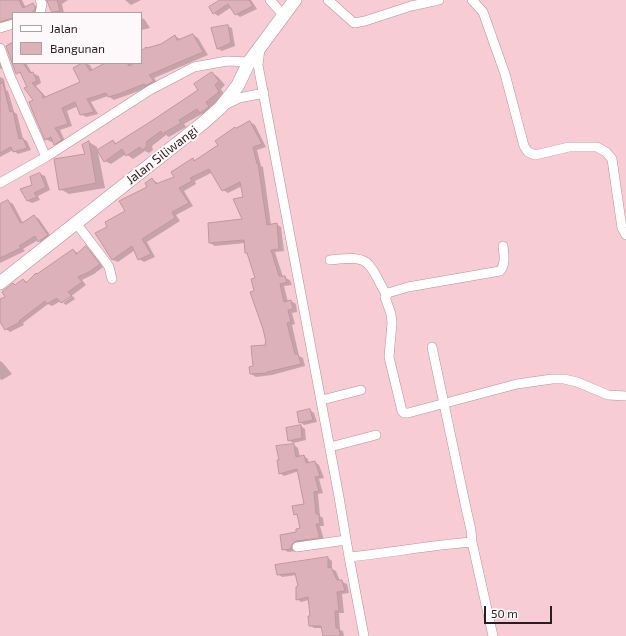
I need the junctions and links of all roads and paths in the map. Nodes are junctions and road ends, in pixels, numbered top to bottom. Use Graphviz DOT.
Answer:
graph roads {
  1 [pos="40,0"];
  2 [pos="270,0"];
  3 [pos="296,0"];
  4 [pos="440,0"];
  5 [pos="472,0"];
  6 [pos="332,3"];
  7 [pos="40,12"];
  8 [pos="278,23"];
  9 [pos="12,24"];
  10 [pos="0,28"];
  11 [pos="261,46"];
  12 [pos="0,48"];
  13 [pos="249,62"];
  14 [pos="264,93"];
  15 [pos="220,108"];
  16 [pos="46,156"];
  17 [pos="0,183"];
  18 [pos="76,223"];
  19 [pos="626,236"];
  20 [pos="503,246"];
  21 [pos="330,260"];
  22 [pos="112,279"];
  23 [pos="0,284"];
  24 [pos="386,295"];
  25 [pos="432,347"];
  26 [pos="361,390"];
  27 [pos="626,396"];
  28 [pos="322,400"];
  29 [pos="445,404"];
  30 [pos="376,435"];
  31 [pos="330,447"];
  32 [pos="346,540"];
  33 [pos="472,542"];
  34 [pos="297,547"];
  35 [pos="349,557"];
  36 [pos="364,636"];
  37 [pos="493,636"];
  1 -- 7 [label="street"];
  2 -- 8 [label="street"];
  3 -- 8 [label="main road, Jalan Siliwangi"];
  4 -- 6 [label="street"];
  5 -- 19 [label="street"];
  8 -- 11 [label="main road, Jalan Siliwangi"];
  9 -- 10 [label="street"];
  11 -- 13 [label="main road, Jalan Siliwangi"];
  11 -- 14 [label="street"];
  12 -- 16 [label="street"];
  13 -- 15 [label="main road, Jalan Siliwangi"];
  13 -- 16 [label="street"];
  14 -- 15 [label="street"];
  14 -- 28 [label="street"];
  15 -- 18 [label="main road, Jalan Siliwangi"];
  16 -- 17 [label="street"];
  18 -- 22 [label="street"];
  18 -- 23 [label="main road, Jalan Siliwangi"];
  20 -- 24 [label="street"];
  21 -- 24 [label="street"];
  24 -- 29 [label="street"];
  25 -- 29 [label="street"];
  26 -- 28 [label="street"];
  27 -- 29 [label="street"];
  28 -- 31 [label="street"];
  29 -- 33 [label="street"];
  30 -- 31 [label="street"];
  31 -- 32 [label="street"];
  32 -- 34 [label="street"];
  32 -- 35 [label="street"];
  33 -- 35 [label="street"];
  33 -- 37 [label="street"];
  35 -- 36 [label="street"];
}
